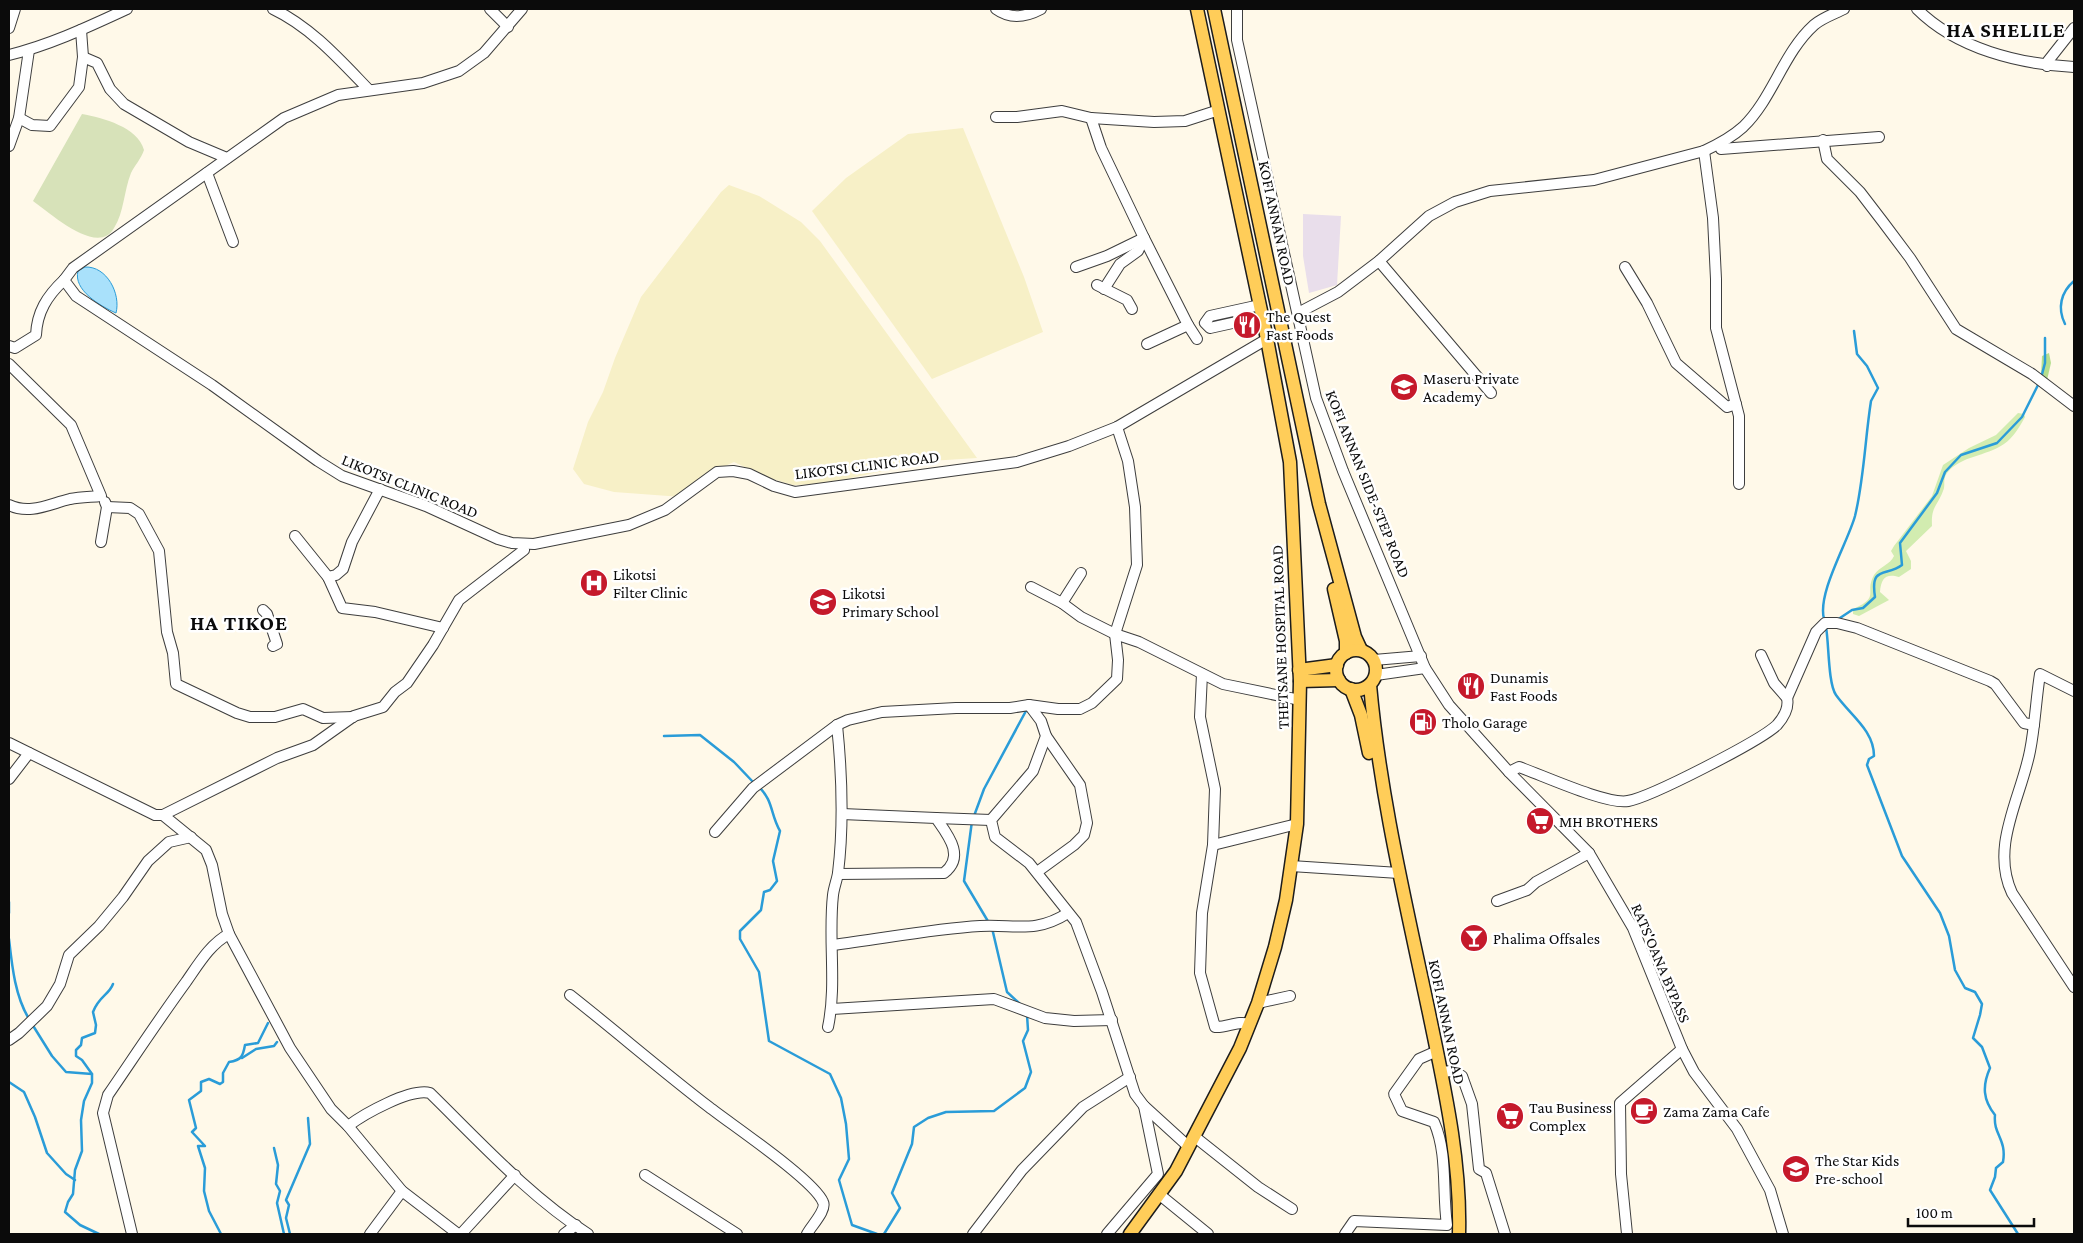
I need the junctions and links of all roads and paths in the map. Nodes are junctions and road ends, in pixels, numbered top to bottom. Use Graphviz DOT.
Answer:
graph roads {
  1 [pos="14,9"];
  2 [pos="273,9"];
  3 [pos="490,9"];
  4 [pos="522,9"];
  5 [pos="996,9"];
  6 [pos="1041,9"];
  7 [pos="1197,9"];
  8 [pos="1214,9"];
  9 [pos="1237,9"];
  10 [pos="1844,9"];
  11 [pos="1917,9"];
  12 [pos="119,10"];
  13 [pos="508,27"];
  14 [pos="9,28"];
  15 [pos="2074,28"];
  16 [pos="81,30"];
  17 [pos="29,50"];
  18 [pos="9,55"];
  19 [pos="83,57"];
  20 [pos="2047,66"];
  21 [pos="2074,67"];
  22 [pos="369,90"];
  23 [pos="1219,110"];
  24 [pos="996,117"];
  25 [pos="19,118"];
  26 [pos="1091,118"];
  27 [pos="1879,137"];
  28 [pos="1823,140"];
  29 [pos="1719,144"];
  30 [pos="9,146"];
  31 [pos="1704,151"];
  32 [pos="226,158"];
  33 [pos="207,173"];
  34 [pos="1144,238"];
  35 [pos="233,242"];
  36 [pos="1379,261"];
  37 [pos="1076,267"];
  38 [pos="1625,268"];
  39 [pos="64,280"];
  40 [pos="1260,305"];
  41 [pos="1132,309"];
  42 [pos="1240,311"];
  43 [pos="1298,313"];
  44 [pos="1188,325"];
  45 [pos="1267,338"];
  46 [pos="1198,340"];
  47 [pos="1147,344"];
  48 [pos="9,346"];
  49 [pos="9,364"];
  50 [pos="1491,394"];
  51 [pos="1736,404"];
  52 [pos="2074,406"];
  53 [pos="1117,426"];
  54 [pos="1739,484"];
  55 [pos="380,489"];
  56 [pos="101,496"];
  57 [pos="1319,504"];
  58 [pos="9,505"];
  59 [pos="107,507"];
  60 [pos="295,536"];
  61 [pos="101,542"];
  62 [pos="522,545"];
  63 [pos="1081,573"];
  64 [pos="328,576"];
  65 [pos="1031,587"];
  66 [pos="1062,603"];
  67 [pos="262,610"];
  68 [pos="443,628"];
  69 [pos="1115,634"];
  70 [pos="273,646"];
  71 [pos="1361,650"];
  72 [pos="1346,653"];
  73 [pos="1761,655"];
  74 [pos="1421,656"];
  75 [pos="1374,660"];
  76 [pos="1337,665"];
  77 [pos="1425,668"];
  78 [pos="1202,674"];
  79 [pos="1299,675"];
  80 [pos="1339,680"];
  81 [pos="1373,680"];
  82 [pos="1351,689"];
  83 [pos="2074,691"];
  84 [pos="1787,698"];
  85 [pos="1300,700"];
  86 [pos="1029,705"];
  87 [pos="354,716"];
  88 [pos="837,725"];
  89 [pos="2034,725"];
  90 [pos="1046,736"];
  91 [pos="9,743"];
  92 [pos="29,753"];
  93 [pos="1509,772"];
  94 [pos="9,779"];
  95 [pos="842,814"];
  96 [pos="163,815"];
  97 [pos="936,818"];
  98 [pos="1388,818"];
  99 [pos="991,820"];
  100 [pos="1297,824"];
  101 [pos="715,832"];
  102 [pos="191,837"];
  103 [pos="1213,844"];
  104 [pos="1589,853"];
  105 [pos="1291,866"];
  106 [pos="1037,872"];
  107 [pos="1399,873"];
  108 [pos="838,874"];
  109 [pos="1497,901"];
  110 [pos="1068,913"];
  111 [pos="229,934"];
  112 [pos="832,945"];
  113 [pos="2074,987"];
  114 [pos="570,995"];
  115 [pos="1290,996"];
  116 [pos="1258,1003"];
  117 [pos="832,1009"];
  118 [pos="1112,1020"];
  119 [pos="1250,1024"];
  120 [pos="828,1027"];
  121 [pos="9,1040"];
  122 [pos="1682,1049"];
  123 [pos="1437,1051"];
  124 [pos="1441,1072"];
  125 [pos="1130,1077"];
  126 [pos="1144,1106"];
  127 [pos="348,1126"];
  128 [pos="1192,1142"];
  129 [pos="514,1175"];
  130 [pos="645,1175"];
  131 [pos="402,1191"];
  132 [pos="1160,1195"];
  133 [pos="1292,1209"];
  134 [pos="576,1225"];
  135 [pos="1447,1230"];
  136 [pos="1195,1231"];
  137 [pos="132,1234"];
  138 [pos="370,1234"];
  139 [pos="459,1234"];
  140 [pos="564,1234"];
  141 [pos="588,1234"];
  142 [pos="738,1234"];
  143 [pos="806,1234"];
  144 [pos="974,1234"];
  145 [pos="1107,1234"];
  146 [pos="1130,1234"];
  147 [pos="1208,1234"];
  148 [pos="1345,1234"];
  149 [pos="1459,1234"];
  150 [pos="1506,1234"];
  151 [pos="1627,1234"];
  152 [pos="1783,1234"];
  1 -- 14 [label="street"];
  2 -- 22 [label="street"];
  3 -- 13 [label="street"];
  4 -- 13 [label="street"];
  5 -- 6 [label="street"];
  7 -- 23 [label="main road, THETSANE HOSPITAL ROAD"];
  8 -- 57 [label="main road, KOFI ANNAN ROAD"];
  9 -- 43 [label="street, KOFI ANNAN SIDE-STEP ROAD"];
  10 -- 29 [label="street"];
  11 -- 20 [label="street"];
  12 -- 16 [label="street"];
  13 -- 22 [label="street"];
  15 -- 20 [label="street"];
  16 -- 17 [label="street"];
  16 -- 19 [label="street"];
  17 -- 18 [label="street"];
  17 -- 25 [label="street"];
  19 -- 25 [label="street"];
  19 -- 32 [label="street"];
  20 -- 21 [label="street"];
  22 -- 32 [label="street"];
  23 -- 26 [label="street"];
  23 -- 40 [label="main road, THETSANE HOSPITAL ROAD"];
  24 -- 26 [label="street"];
  25 -- 30 [label="street"];
  26 -- 34 [label="street"];
  27 -- 28 [label="street"];
  28 -- 29 [label="street"];
  28 -- 52 [label="street"];
  29 -- 31 [label="street"];
  31 -- 36 [label="street"];
  31 -- 51 [label="street"];
  32 -- 33 [label="street"];
  33 -- 35 [label="street"];
  33 -- 39 [label="street"];
  34 -- 37 [label="street"];
  34 -- 41 [label="street"];
  34 -- 44 [label="street"];
  36 -- 43 [label="street"];
  36 -- 50 [label="street"];
  38 -- 51 [label="street"];
  39 -- 48 [label="street"];
  39 -- 55 [label="street, LIKOTSI CLINIC ROAD"];
  40 -- 42 [label="street"];
  40 -- 45 [label="main road, THETSANE HOSPITAL ROAD"];
  43 -- 74 [label="street, KOFI ANNAN SIDE-STEP ROAD"];
  44 -- 46 [label="street"];
  44 -- 47 [label="street"];
  45 -- 53 [label="street, LIKOTSI CLINIC ROAD"];
  45 -- 79 [label="main road, THETSANE HOSPITAL ROAD"];
  49 -- 56 [label="street"];
  51 -- 54 [label="street"];
  53 -- 62 [label="street, LIKOTSI CLINIC ROAD"];
  53 -- 69 [label="street"];
  55 -- 62 [label="street, LIKOTSI CLINIC ROAD"];
  55 -- 64 [label="street"];
  56 -- 58 [label="street"];
  56 -- 59 [label="street"];
  57 -- 71 [label="main road, KOFI ANNAN ROAD"];
  57 -- 72 [label="main road, KOFI ANNAN ROAD"];
  59 -- 61 [label="street"];
  59 -- 87 [label="street"];
  60 -- 64 [label="street"];
  62 -- 68 [label="street"];
  63 -- 66 [label="street"];
  64 -- 68 [label="street"];
  65 -- 66 [label="street"];
  66 -- 69 [label="street"];
  67 -- 70 [label="street"];
  68 -- 87 [label="street"];
  69 -- 78 [label="street"];
  69 -- 86 [label="street"];
  71 -- 72 [label="main road"];
  71 -- 75 [label="main road"];
  72 -- 76 [label="main road"];
  73 -- 84 [label="street"];
  74 -- 75 [label="street"];
  74 -- 77 [label="street, RATS'OANA BYPASS"];
  75 -- 81 [label="main road"];
  76 -- 79 [label="main road"];
  76 -- 80 [label="main road"];
  77 -- 81 [label="street"];
  77 -- 93 [label="street, RATS'OANA BYPASS"];
  78 -- 85 [label="street"];
  78 -- 103 [label="street"];
  79 -- 80 [label="main road"];
  79 -- 85 [label="main road, THETSANE HOSPITAL ROAD"];
  80 -- 82 [label="main road"];
  81 -- 82 [label="main road"];
  81 -- 98 [label="main road, KOFI ANNAN ROAD"];
  82 -- 98 [label="main road, KOFI ANNAN ROAD"];
  83 -- 89 [label="street"];
  84 -- 89 [label="street"];
  84 -- 93 [label="street"];
  85 -- 100 [label="main road, THETSANE HOSPITAL ROAD"];
  86 -- 88 [label="street"];
  86 -- 90 [label="street"];
  87 -- 96 [label="street"];
  88 -- 95 [label="street"];
  88 -- 101 [label="street"];
  89 -- 113 [label="street"];
  90 -- 99 [label="street"];
  90 -- 106 [label="street"];
  91 -- 92 [label="street"];
  92 -- 94 [label="street"];
  92 -- 96 [label="street"];
  93 -- 104 [label="street, RATS'OANA BYPASS"];
  95 -- 97 [label="street"];
  95 -- 108 [label="street"];
  96 -- 102 [label="street"];
  97 -- 99 [label="street"];
  97 -- 108 [label="street"];
  98 -- 107 [label="main road, KOFI ANNAN ROAD"];
  99 -- 106 [label="street"];
  100 -- 103 [label="street"];
  100 -- 105 [label="main road, THETSANE HOSPITAL ROAD"];
  102 -- 111 [label="street"];
  102 -- 121 [label="street"];
  103 -- 119 [label="street"];
  104 -- 109 [label="street"];
  104 -- 122 [label="street, RATS'OANA BYPASS"];
  105 -- 107 [label="street"];
  105 -- 116 [label="main road, THETSANE HOSPITAL ROAD"];
  106 -- 110 [label="street"];
  107 -- 123 [label="main road, KOFI ANNAN ROAD"];
  108 -- 112 [label="street"];
  110 -- 112 [label="street"];
  110 -- 118 [label="street"];
  111 -- 127 [label="street"];
  111 -- 137 [label="street"];
  112 -- 117 [label="street"];
  114 -- 143 [label="street"];
  115 -- 116 [label="street"];
  116 -- 119 [label="main road, THETSANE HOSPITAL ROAD"];
  117 -- 118 [label="street"];
  117 -- 120 [label="street"];
  118 -- 125 [label="street"];
  119 -- 128 [label="main road, THETSANE HOSPITAL ROAD"];
  122 -- 151 [label="street"];
  122 -- 152 [label="street, RATS'OANA BYPASS"];
  123 -- 124 [label="main road, KOFI ANNAN ROAD"];
  123 -- 135 [label="street"];
  124 -- 149 [label="main road, KOFI ANNAN ROAD"];
  124 -- 150 [label="street"];
  125 -- 126 [label="street"];
  125 -- 144 [label="street"];
  126 -- 128 [label="street"];
  126 -- 145 [label="street"];
  127 -- 129 [label="street"];
  127 -- 131 [label="street"];
  128 -- 132 [label="main road, THETSANE HOSPITAL ROAD"];
  128 -- 133 [label="street"];
  129 -- 134 [label="street"];
  129 -- 139 [label="street"];
  130 -- 142 [label="street"];
  131 -- 138 [label="street"];
  131 -- 139 [label="street"];
  132 -- 136 [label="street"];
  132 -- 146 [label="main road, THETSANE HOSPITAL ROAD"];
  134 -- 140 [label="street"];
  134 -- 141 [label="street"];
  135 -- 148 [label="street"];
  136 -- 147 [label="street"];
}
